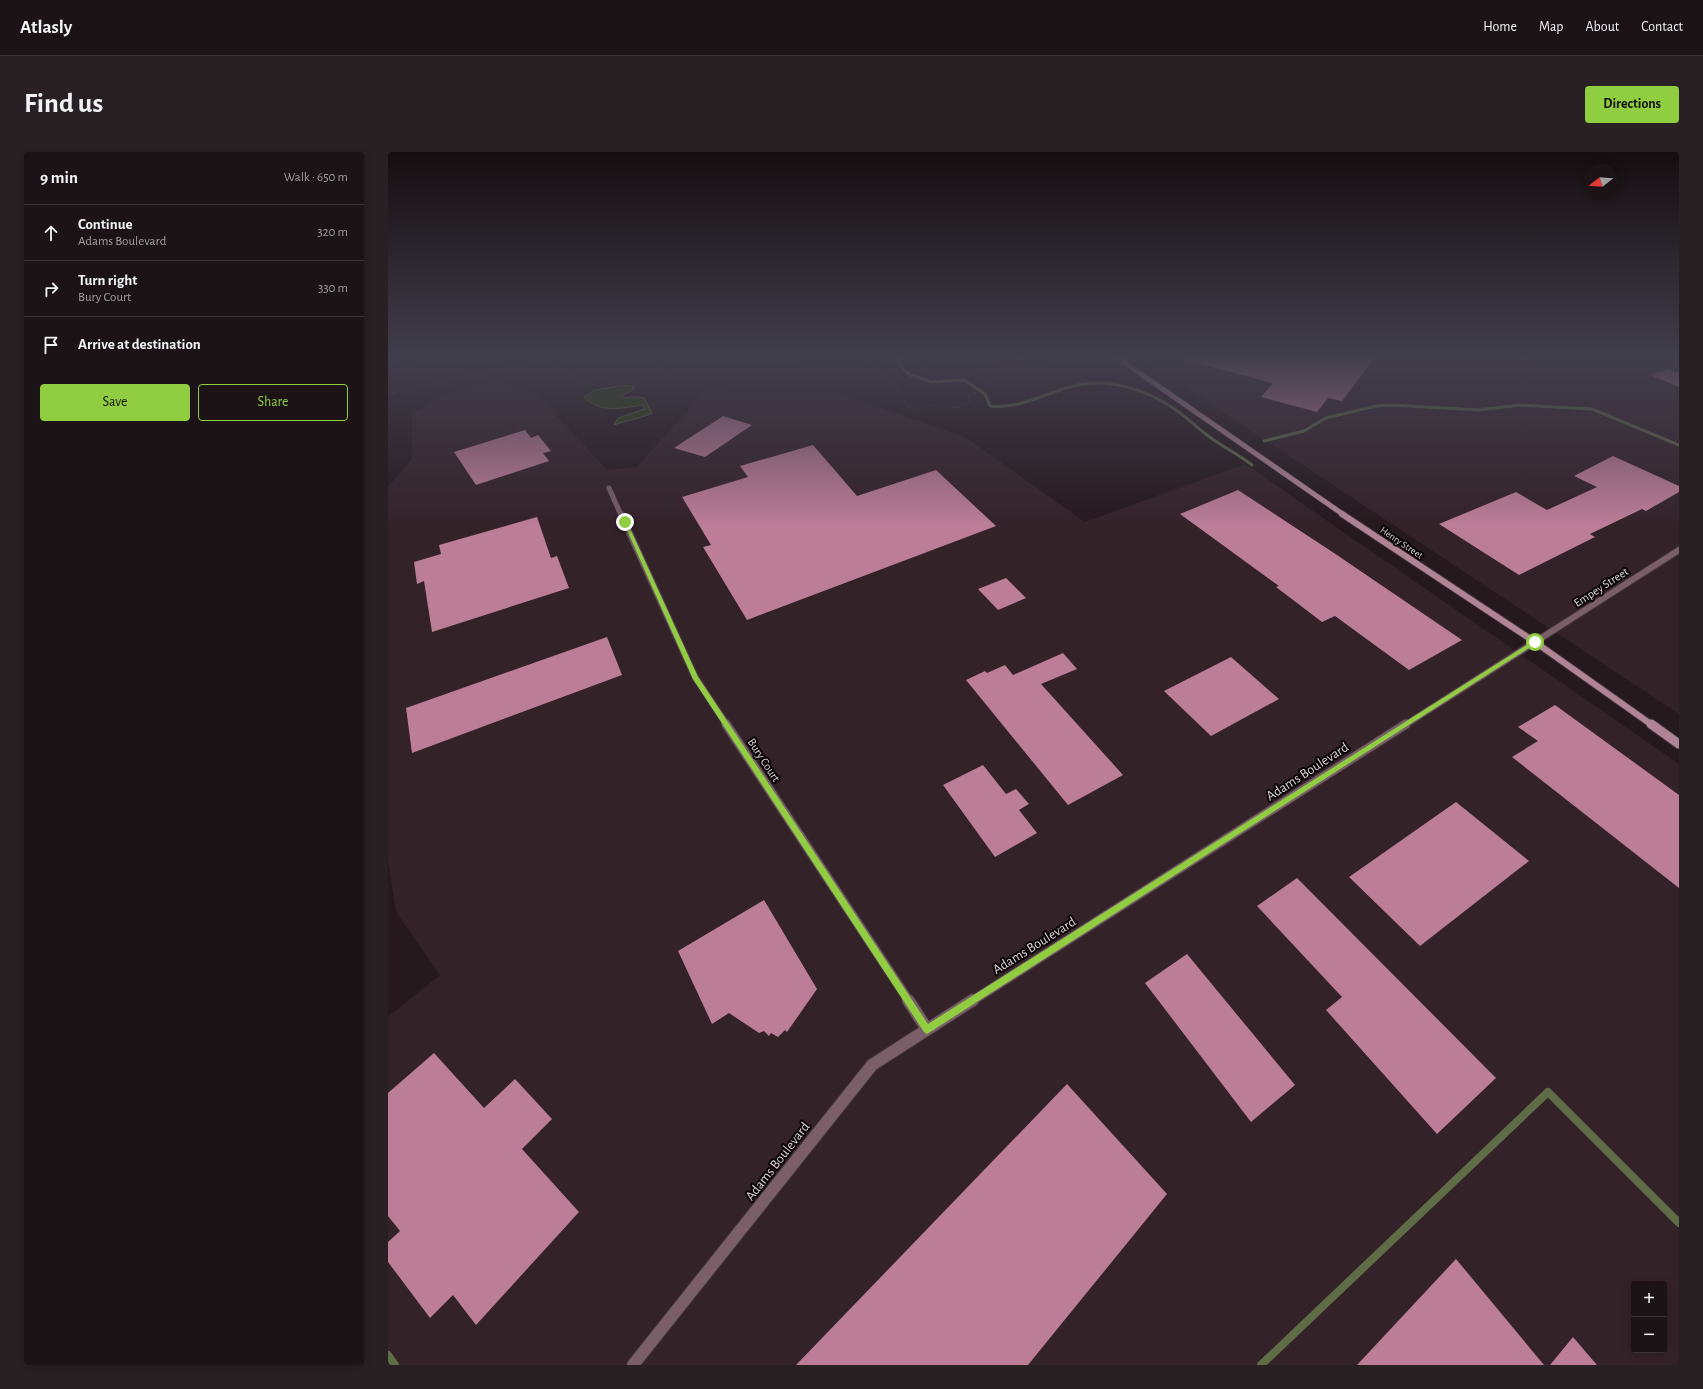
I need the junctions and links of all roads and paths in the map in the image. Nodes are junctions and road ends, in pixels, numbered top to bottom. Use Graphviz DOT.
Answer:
graph roads {
  1 [pos="1196,413"];
  2 [pos="609,488"];
  3 [pos="1679,550"];
  4 [pos="1535,642"];
  5 [pos="1679,744"];
  6 [pos="927,1029"];
  7 [pos="633,1365"];
  1 -- 4 [label="main road, Henry Street"];
  2 -- 6 [label="street, Bury Court"];
  3 -- 4 [label="street, Empey Street"];
  4 -- 5 [label="main road, Henry Street"];
  4 -- 6 [label="street, Adams Boulevard"];
  6 -- 7 [label="street, Adams Boulevard"];
}
